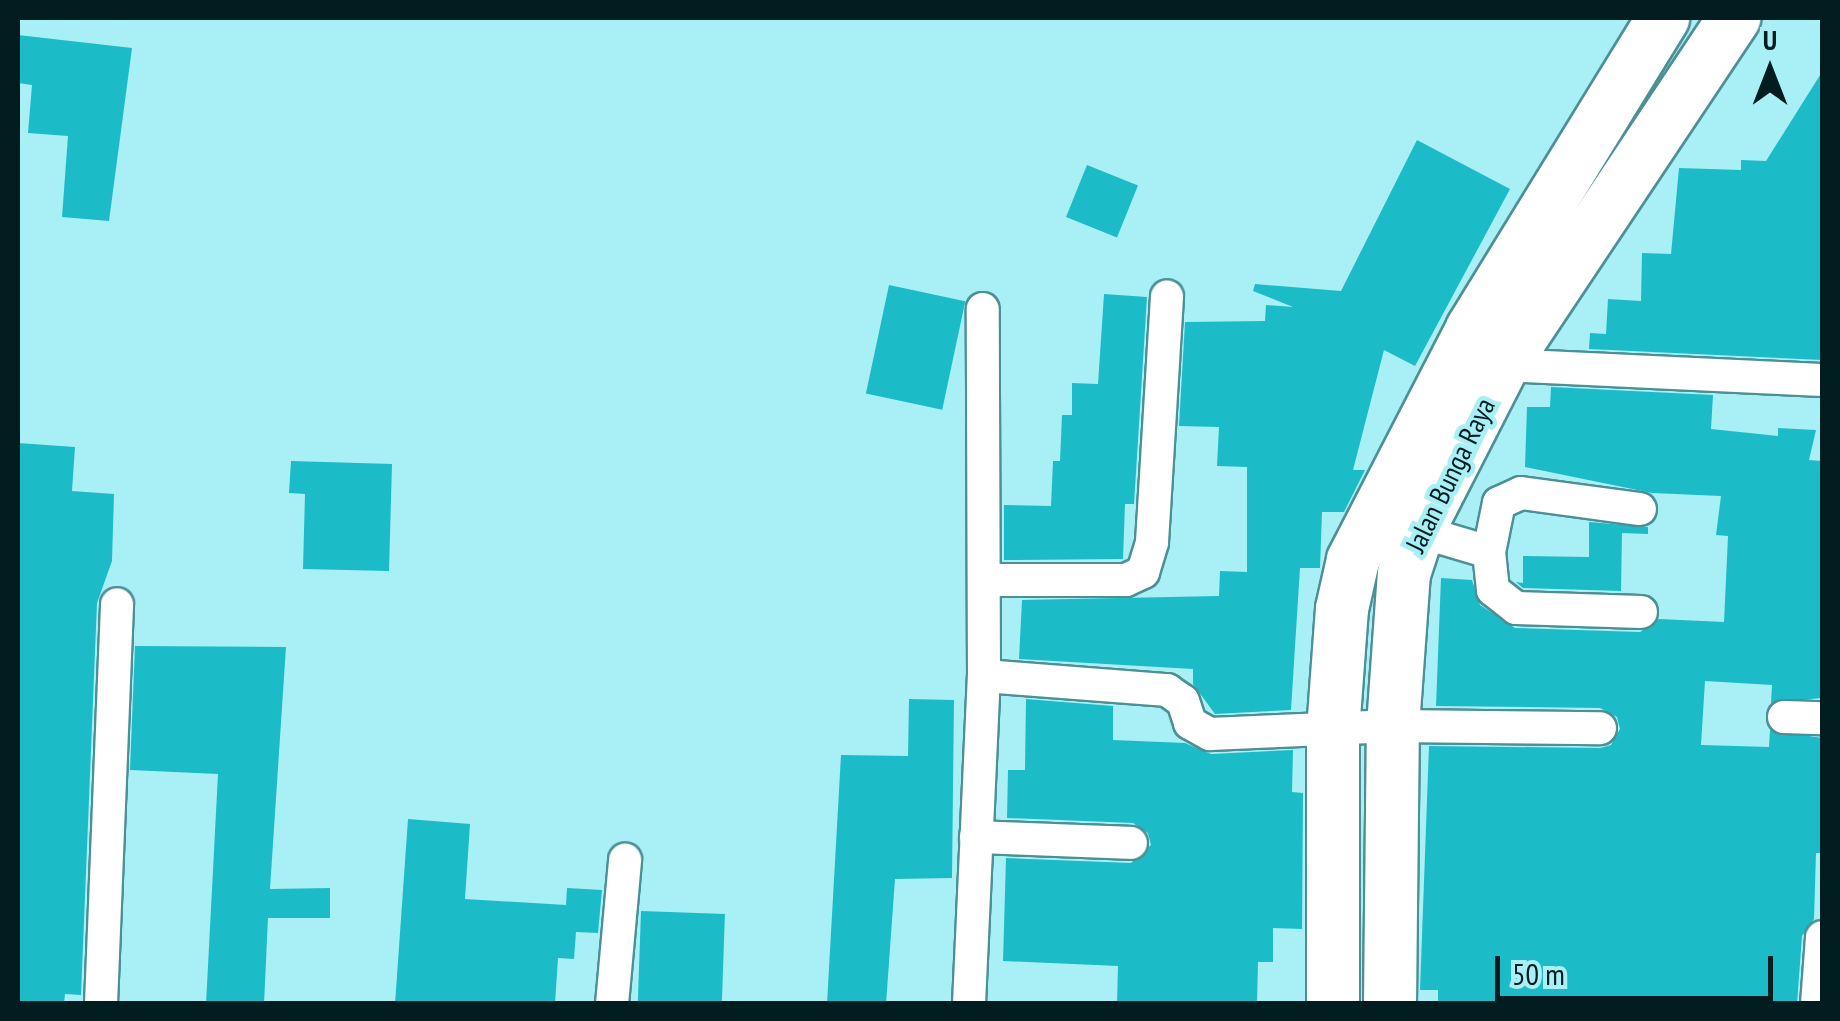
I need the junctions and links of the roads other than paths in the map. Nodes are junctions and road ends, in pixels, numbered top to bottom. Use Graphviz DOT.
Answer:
graph roads {
  1 [pos="1663,18"];
  2 [pos="1734,18"];
  3 [pos="1167,296"];
  4 [pos="983,309"];
  5 [pos="1503,365"];
  6 [pos="1822,380"];
  7 [pos="1640,510"];
  8 [pos="1418,532"];
  9 [pos="1489,552"];
  10 [pos="986,580"];
  11 [pos="118,604"];
  12 [pos="1641,612"];
  13 [pos="984,676"];
  14 [pos="1784,717"];
  15 [pos="1822,718"];
  16 [pos="1393,726"];
  17 [pos="1600,728"];
  18 [pos="1333,731"];
  19 [pos="976,837"];
  20 [pos="1131,842"];
  21 [pos="624,860"];
  22 [pos="1822,937"];
  23 [pos="100,1004"];
  24 [pos="612,1004"];
  25 [pos="968,1004"];
  26 [pos="1333,1004"];
  27 [pos="1390,1004"];
  28 [pos="1817,1004"];
  1 -- 18 [label="main road, Jalan Bunga Raya"];
  2 -- 5 [label="main road, Jalan Bunga Raya"];
  3 -- 10 [label="street"];
  4 -- 10 [label="street"];
  5 -- 6 [label="street"];
  5 -- 8 [label="main road, Jalan Bunga Raya"];
  7 -- 9 [label="street"];
  8 -- 9 [label="street"];
  8 -- 16 [label="main road, Jalan Bunga Raya"];
  9 -- 12 [label="street"];
  10 -- 13 [label="street"];
  11 -- 23 [label="street"];
  13 -- 18 [label="street"];
  13 -- 19 [label="street"];
  14 -- 15 [label="street"];
  16 -- 17 [label="street"];
  16 -- 18 [label="street"];
  16 -- 27 [label="main road, Jalan Bunga Raya"];
  18 -- 26 [label="main road, Jalan Bunga Raya"];
  19 -- 20 [label="street"];
  19 -- 25 [label="street"];
  21 -- 24 [label="street"];
  22 -- 28 [label="street"];
}
